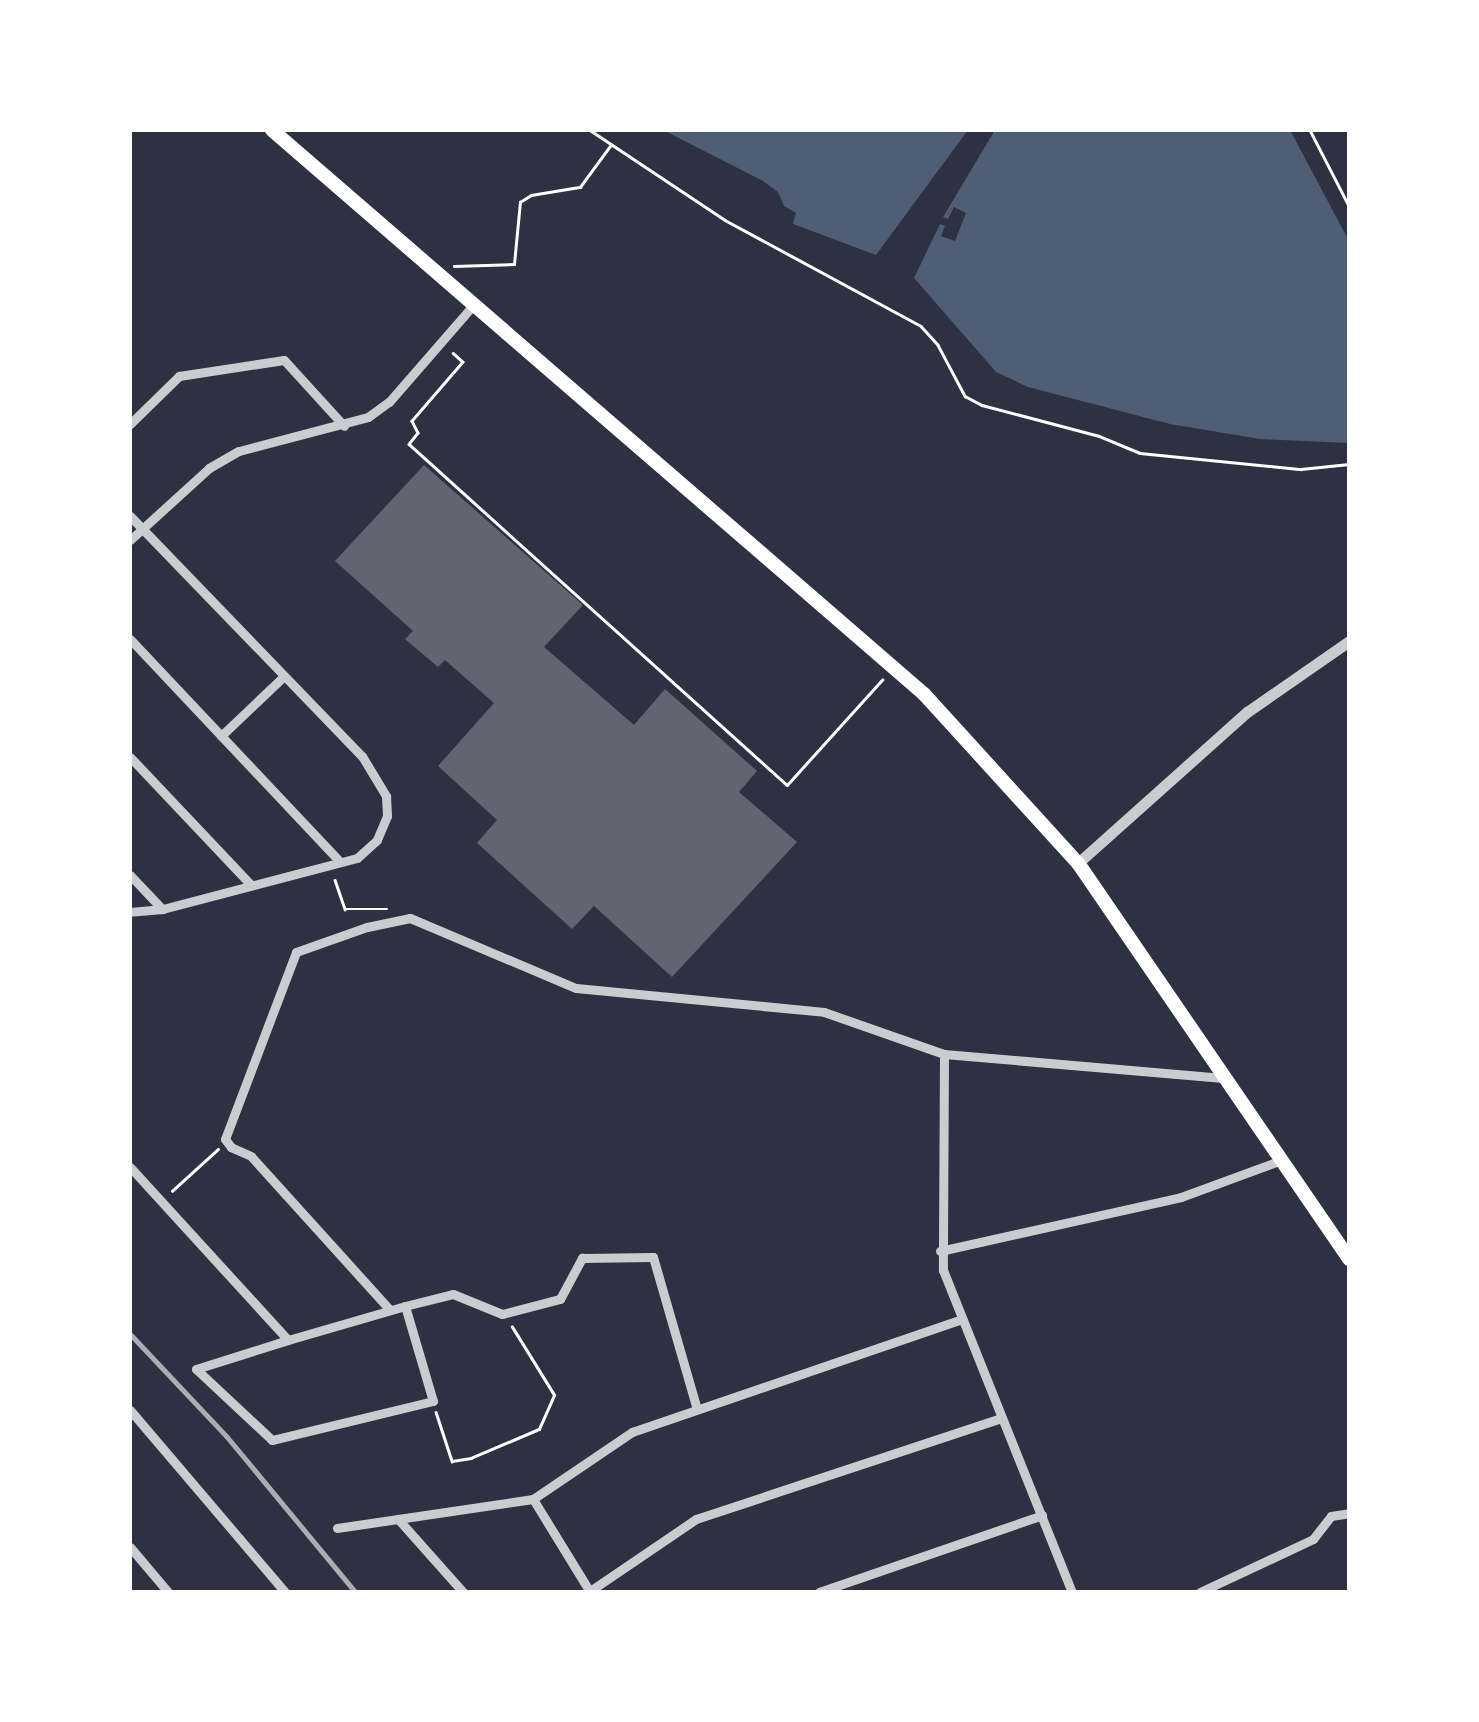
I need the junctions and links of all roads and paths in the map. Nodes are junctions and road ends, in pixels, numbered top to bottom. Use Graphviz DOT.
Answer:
graph roads {
  1 [pos="272,130"];
  2 [pos="590,130"];
  3 [pos="1310,130"];
  4 [pos="610,145"];
  5 [pos="1349,206"];
  6 [pos="445,278"];
  7 [pos="475,303"];
  8 [pos="442,341"];
  9 [pos="130,424"];
  10 [pos="344,426"];
  11 [pos="1349,464"];
  12 [pos="130,516"];
  13 [pos="142,529"];
  14 [pos="130,540"];
  15 [pos="130,640"];
  16 [pos="1349,641"];
  17 [pos="894,666"];
  18 [pos="283,677"];
  19 [pos="222,736"];
  20 [pos="130,758"];
  21 [pos="336,863"];
  22 [pos="1078,863"];
  23 [pos="130,874"];
  24 [pos="251,886"];
  25 [pos="162,909"];
  26 [pos="130,912"];
  27 [pos="398,913"];
  28 [pos="944,1054"];
  29 [pos="1228,1078"];
  30 [pos="227,1142"];
  31 [pos="1279,1161"];
  32 [pos="130,1167"];
  33 [pos="161,1201"];
  34 [pos="940,1252"];
  35 [pos="1349,1259"];
  36 [pos="406,1306"];
  37 [pos="390,1310"];
  38 [pos="502,1314"];
  39 [pos="962,1319"];
  40 [pos="288,1340"];
  41 [pos="433,1402"];
  42 [pos="698,1409"];
  43 [pos="130,1410"];
  44 [pos="1002,1418"];
  45 [pos="534,1499"];
  46 [pos="1349,1513"];
  47 [pos="1042,1515"];
  48 [pos="398,1520"];
  49 [pos="337,1528"];
  50 [pos="130,1547"];
  51 [pos="168,1592"];
  52 [pos="285,1592"];
  53 [pos="463,1592"];
  54 [pos="590,1592"];
  55 [pos="819,1592"];
  56 [pos="1072,1592"];
  57 [pos="1200,1592"];
  1 -- 6 [label="main road"];
  2 -- 4 [label="path"];
  3 -- 5 [label="path"];
  4 -- 6 [label="path"];
  4 -- 11 [label="path"];
  6 -- 7 [label="main road"];
  7 -- 8 [label="street"];
  7 -- 17 [label="main road"];
  8 -- 10 [label="street"];
  8 -- 17 [label="path"];
  9 -- 10 [label="street"];
  10 -- 13 [label="street"];
  12 -- 13 [label="street"];
  13 -- 14 [label="street"];
  13 -- 18 [label="street"];
  15 -- 19 [label="street"];
  16 -- 22 [label="street"];
  17 -- 22 [label="main road"];
  18 -- 19 [label="street"];
  18 -- 21 [label="street"];
  19 -- 21 [label="street"];
  20 -- 24 [label="street"];
  21 -- 24 [label="street"];
  21 -- 27 [label="path"];
  22 -- 29 [label="main road"];
  23 -- 25 [label="street"];
  24 -- 25 [label="street"];
  25 -- 26 [label="street"];
  28 -- 29 [label="street"];
  28 -- 30 [label="street"];
  28 -- 34 [label="street"];
  29 -- 31 [label="main road"];
  30 -- 33 [label="path"];
  30 -- 37 [label="street"];
  31 -- 34 [label="street"];
  31 -- 35 [label="main road"];
  32 -- 33 [label="street"];
  33 -- 40 [label="street"];
  34 -- 39 [label="street"];
  36 -- 37 [label="street"];
  36 -- 38 [label="street"];
  36 -- 41 [label="street"];
  37 -- 40 [label="street"];
  38 -- 41 [label="path"];
  38 -- 42 [label="street"];
  39 -- 42 [label="street"];
  39 -- 44 [label="street"];
  40 -- 41 [label="street"];
  42 -- 45 [label="street"];
  43 -- 52 [label="street"];
  44 -- 47 [label="street"];
  44 -- 54 [label="street"];
  45 -- 48 [label="street"];
  45 -- 54 [label="street"];
  46 -- 57 [label="street"];
  47 -- 55 [label="street"];
  47 -- 56 [label="street"];
  48 -- 49 [label="street"];
  48 -- 53 [label="street"];
  50 -- 51 [label="street"];
}
